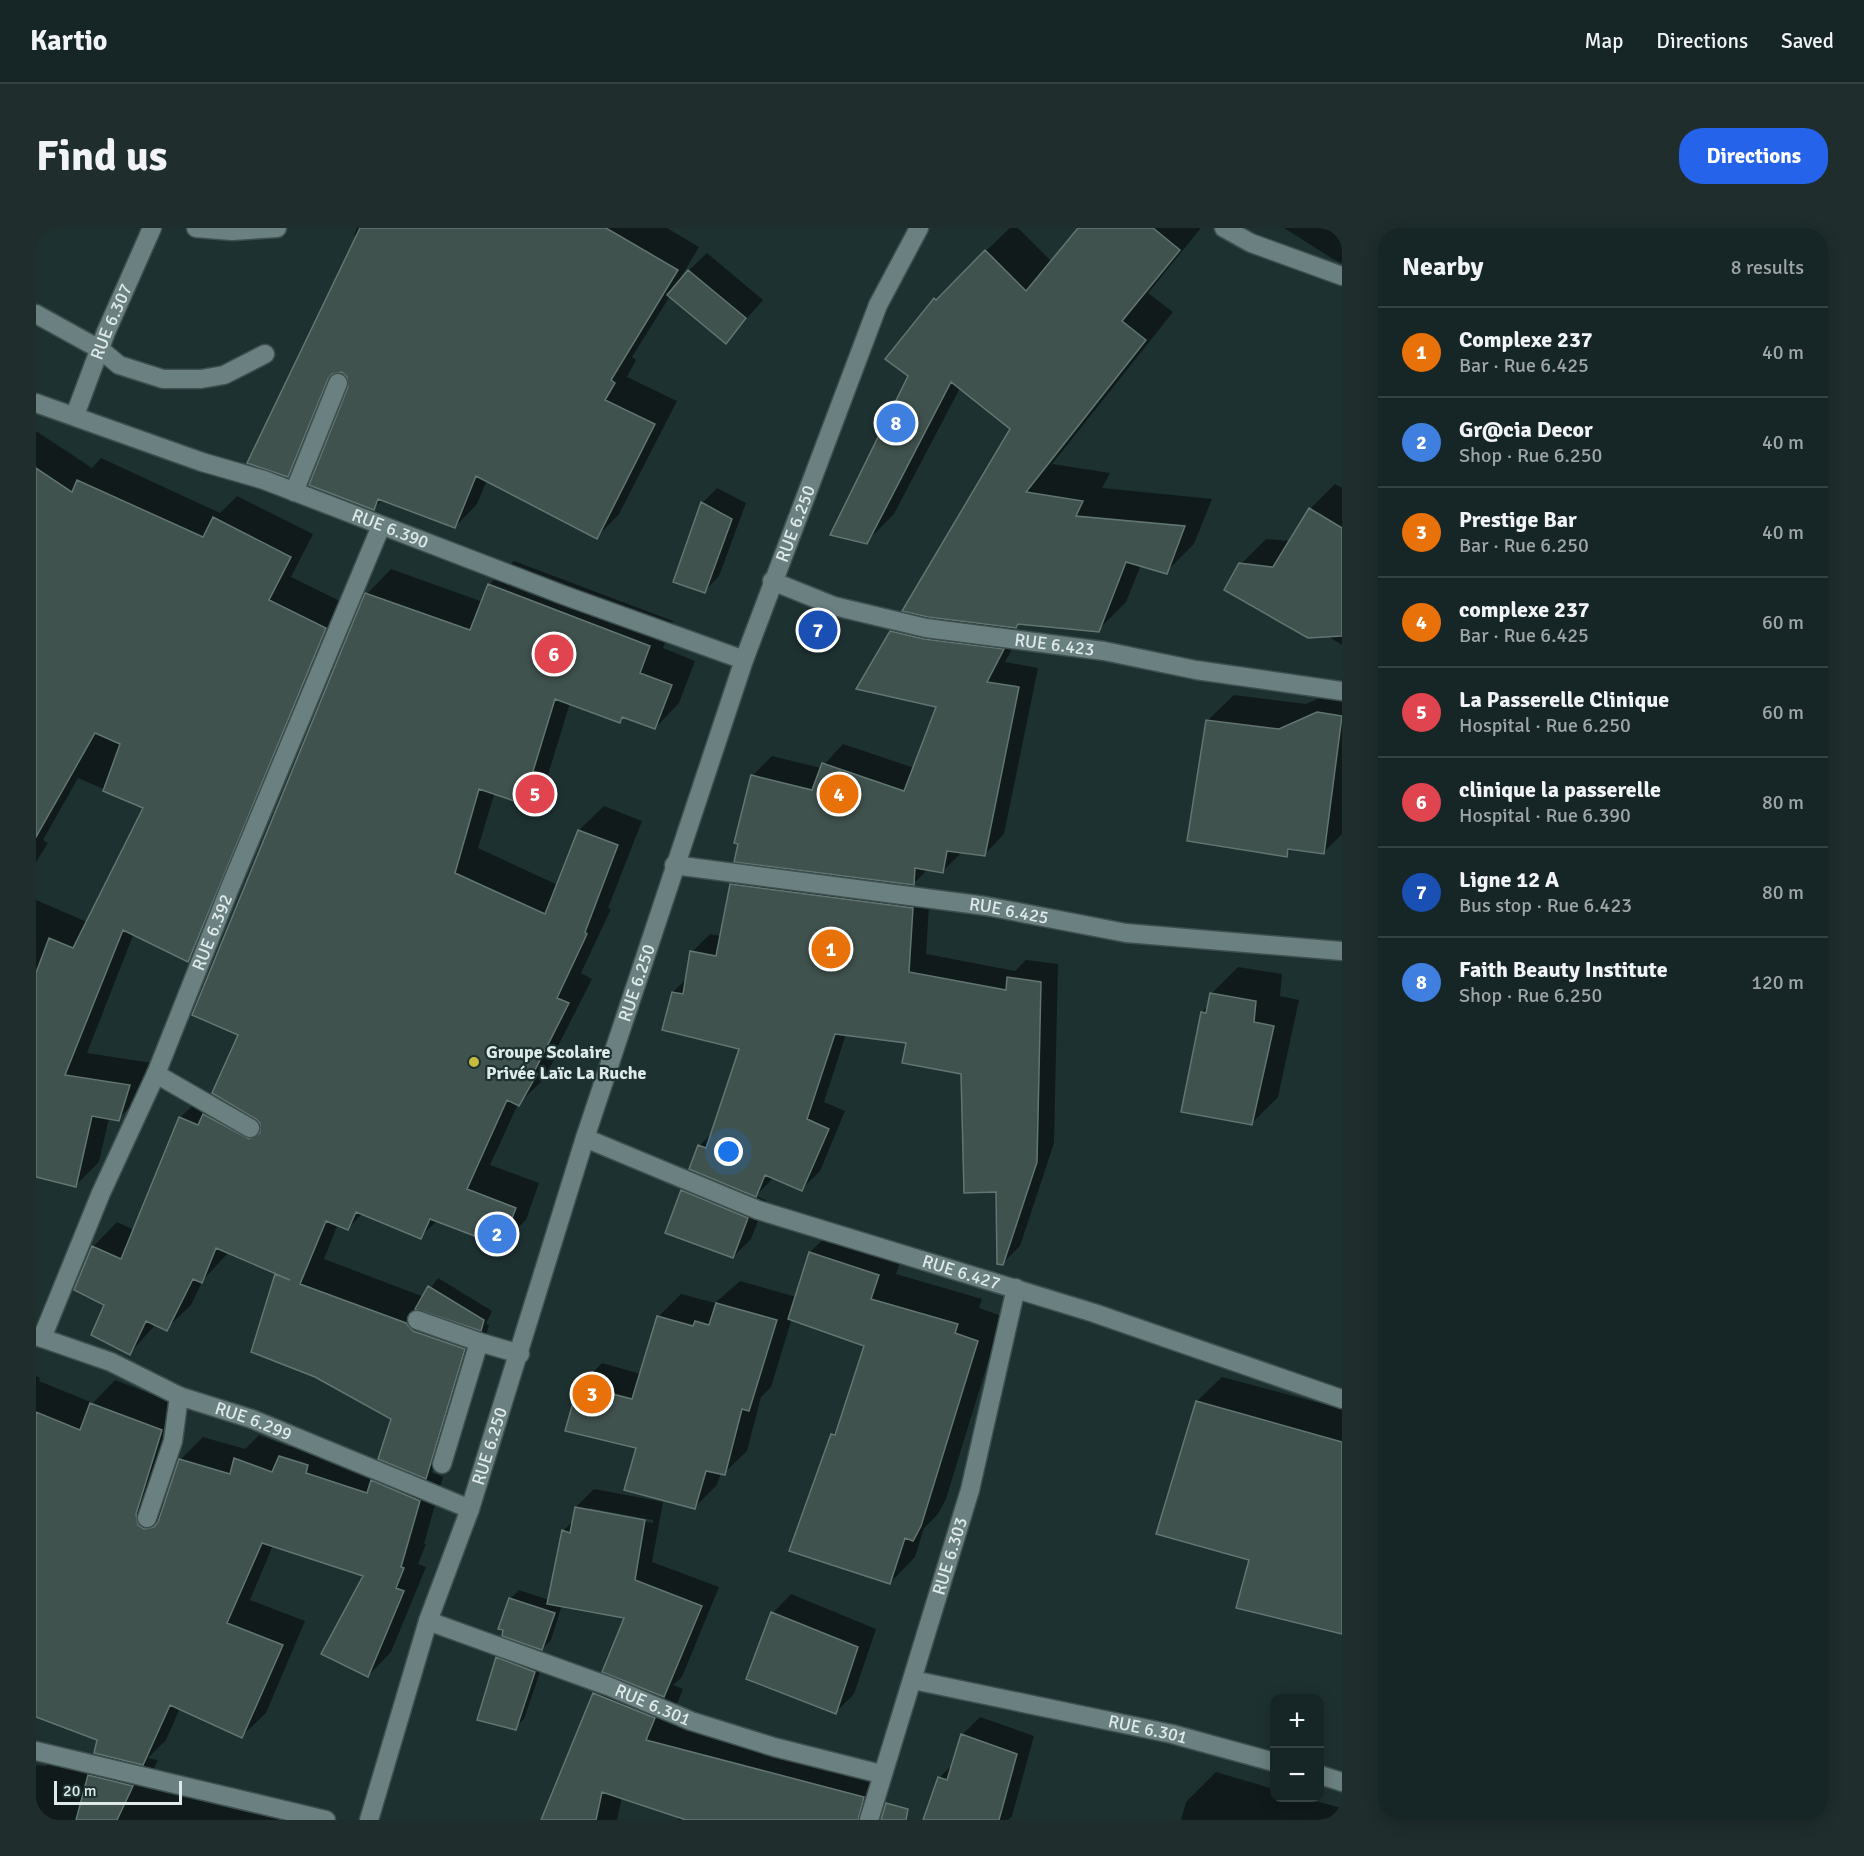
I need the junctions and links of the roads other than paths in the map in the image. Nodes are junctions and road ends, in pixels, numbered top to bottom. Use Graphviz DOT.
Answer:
graph roads {
  1 [pos="152,228"];
  2 [pos="196,228"];
  3 [pos="277,228"];
  4 [pos="919,228"];
  5 [pos="1224,228"];
  6 [pos="1342,276"];
  7 [pos="36,314"];
  8 [pos="101,350"];
  9 [pos="265,354"];
  10 [pos="338,383"];
  11 [pos="36,402"];
  12 [pos="75,415"];
  13 [pos="294,492"];
  14 [pos="381,526"];
  15 [pos="772,581"];
  16 [pos="744,660"];
  17 [pos="1342,691"];
  18 [pos="674,865"];
  19 [pos="1342,951"];
  20 [pos="156,1074"];
  21 [pos="250,1128"];
  22 [pos="585,1138"];
  23 [pos="1016,1288"];
  24 [pos="417,1320"];
  25 [pos="39,1337"];
  26 [pos="479,1342"];
  27 [pos="520,1354"];
  28 [pos="179,1396"];
  29 [pos="1342,1399"];
  30 [pos="442,1464"];
  31 [pos="470,1509"];
  32 [pos="147,1518"];
  33 [pos="428,1621"];
  34 [pos="913,1680"];
  35 [pos="36,1751"];
  36 [pos="1270,1761"];
  37 [pos="881,1774"];
  38 [pos="1324,1776"];
  39 [pos="1342,1782"];
  40 [pos="326,1820"];
  41 [pos="369,1820"];
  42 [pos="869,1820"];
  1 -- 8 [label="street, RUE 6.307"];
  2 -- 3 [label="street"];
  4 -- 15 [label="street, RUE 6.250"];
  5 -- 6 [label="street"];
  7 -- 8 [label="street"];
  8 -- 9 [label="street"];
  8 -- 12 [label="street, RUE 6.307"];
  10 -- 13 [label="street"];
  11 -- 12 [label="street, RUE 6.390"];
  12 -- 13 [label="street, RUE 6.390"];
  13 -- 14 [label="street, RUE 6.390"];
  14 -- 16 [label="street, RUE 6.390"];
  14 -- 20 [label="street, RUE 6.392"];
  15 -- 16 [label="street, RUE 6.250"];
  15 -- 17 [label="street, RUE 6.423"];
  16 -- 18 [label="street, RUE 6.250"];
  18 -- 19 [label="street, RUE 6.425"];
  18 -- 22 [label="street, RUE 6.250"];
  20 -- 21 [label="street"];
  20 -- 25 [label="street, RUE 6.392"];
  22 -- 23 [label="street, RUE 6.427"];
  22 -- 27 [label="street, RUE 6.250"];
  23 -- 29 [label="street, RUE 6.427"];
  23 -- 34 [label="street, RUE 6.303"];
  24 -- 26 [label="street"];
  25 -- 28 [label="street, RUE 6.299"];
  26 -- 27 [label="street"];
  26 -- 30 [label="street"];
  27 -- 31 [label="street, RUE 6.250"];
  28 -- 31 [label="street, RUE 6.299"];
  28 -- 32 [label="street"];
  31 -- 33 [label="street, RUE 6.250"];
  33 -- 37 [label="street, RUE 6.301"];
  33 -- 41 [label="street, RUE 6.250"];
  34 -- 36 [label="street, RUE 6.301"];
  34 -- 37 [label="street, RUE 6.303"];
  35 -- 40 [label="street"];
  37 -- 42 [label="street, RUE 6.303"];
  38 -- 39 [label="street"];
}
